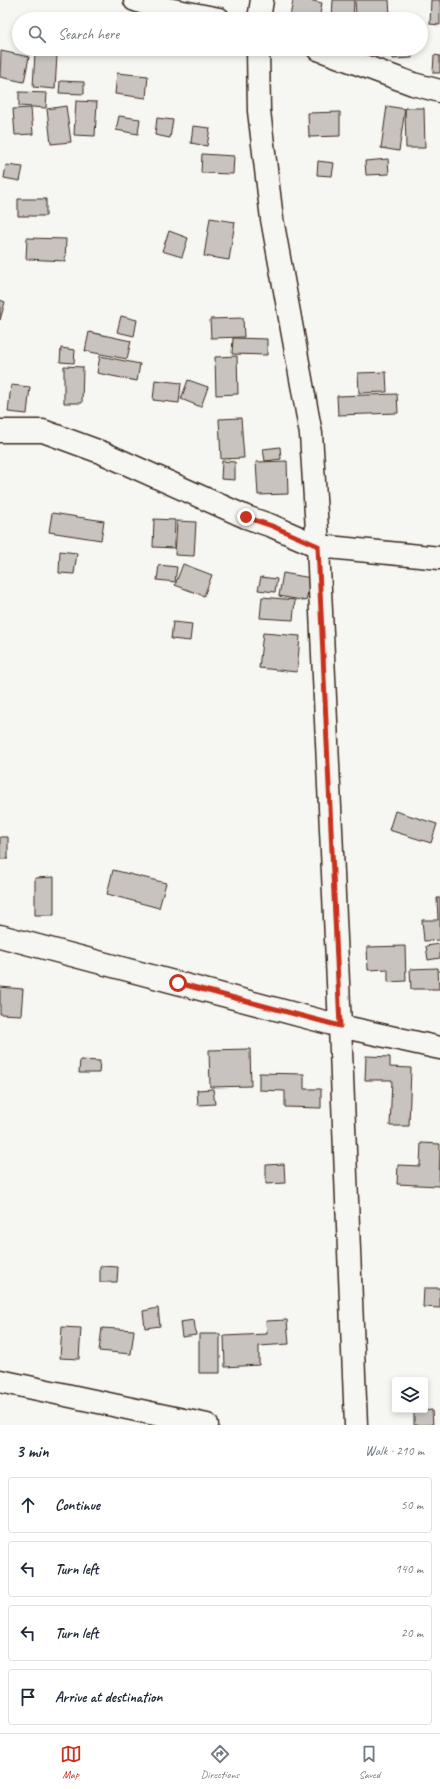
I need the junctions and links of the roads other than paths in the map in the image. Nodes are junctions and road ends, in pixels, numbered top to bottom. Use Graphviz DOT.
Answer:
graph roads {
  1 [pos="134,0"];
  2 [pos="262,0"];
  3 [pos="183,12"];
  4 [pos="260,12"];
  5 [pos="258,56"];
  6 [pos="337,56"];
  7 [pos="440,91"];
  8 [pos="0,431"];
  9 [pos="318,546"];
  10 [pos="440,558"];
  11 [pos="0,936"];
  12 [pos="340,1026"];
  13 [pos="440,1048"];
  14 [pos="0,1382"];
  15 [pos="207,1425"];
  16 [pos="356,1425"];
  1 -- 3 [label="street"];
  2 -- 4 [label="street"];
  5 -- 9 [label="street"];
  6 -- 7 [label="street"];
  8 -- 9 [label="street"];
  9 -- 10 [label="street"];
  9 -- 12 [label="street"];
  11 -- 12 [label="street"];
  12 -- 13 [label="street"];
  12 -- 16 [label="street"];
  14 -- 15 [label="street"];
}
